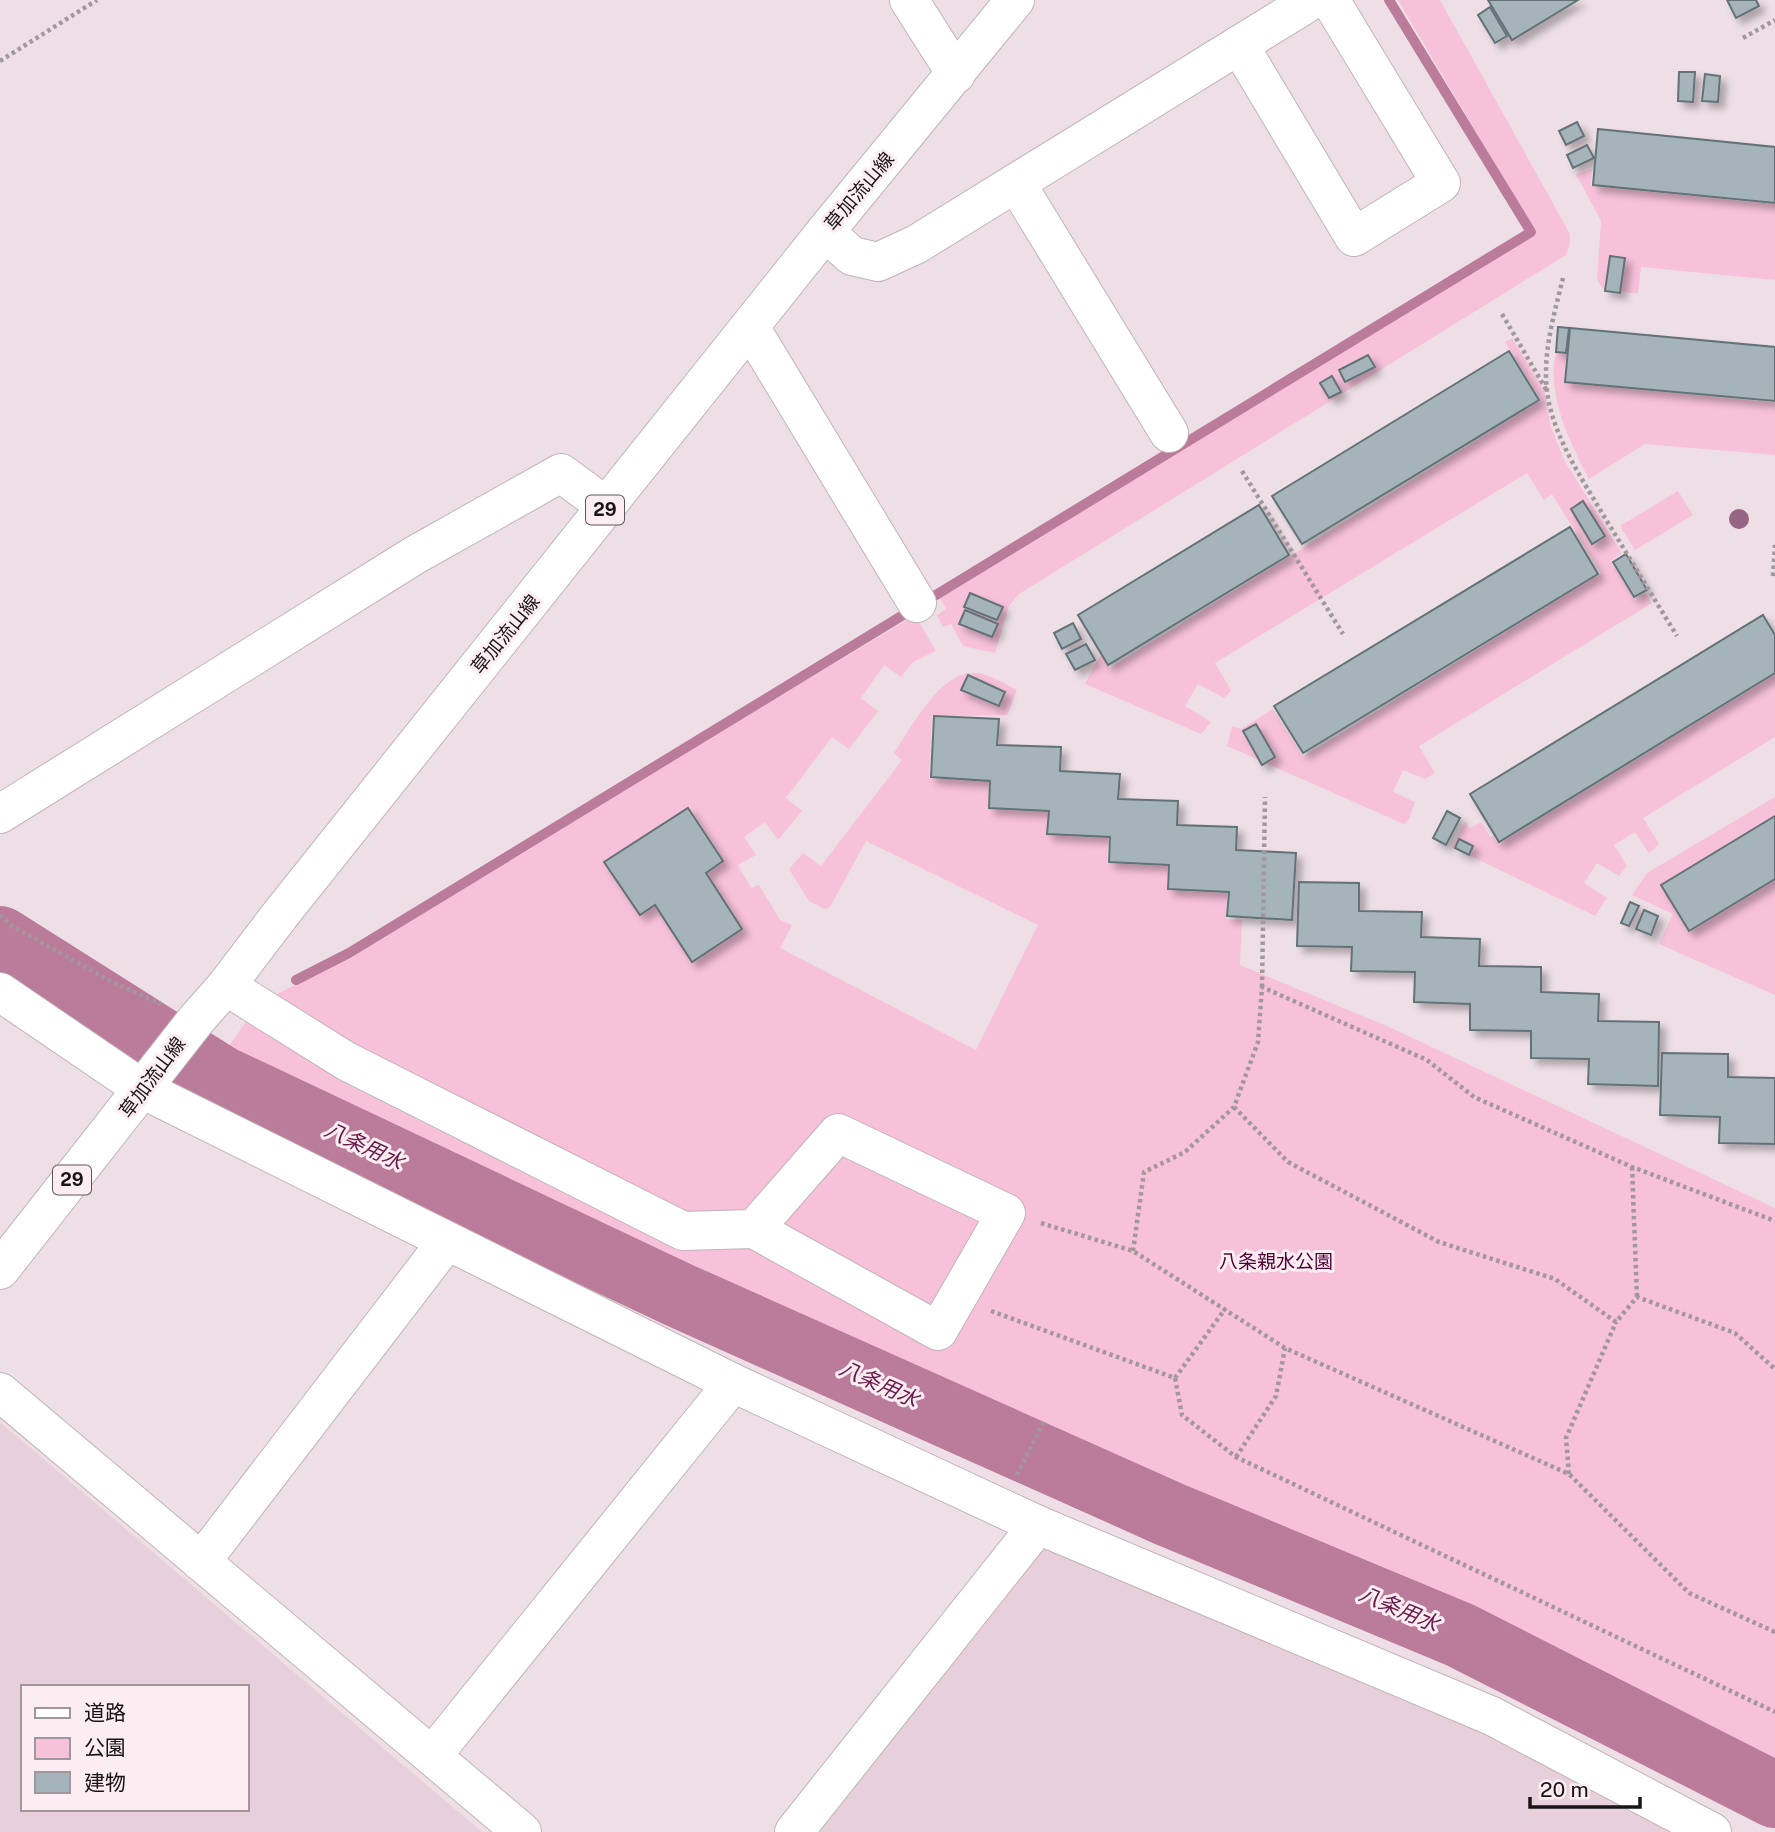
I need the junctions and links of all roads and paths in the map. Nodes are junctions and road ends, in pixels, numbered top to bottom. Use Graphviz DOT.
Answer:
graph roads {
  1 [pos="97,0"];
  2 [pos="909,0"];
  3 [pos="1015,0"];
  4 [pos="1312,0"];
  5 [pos="1330,0"];
  6 [pos="1775,20"];
  7 [pos="1743,38"];
  8 [pos="1239,45"];
  9 [pos="0,61"];
  10 [pos="956,74"];
  11 [pos="1016,183"];
  12 [pos="825,232"];
  13 [pos="1563,278"];
  14 [pos="1502,314"];
  15 [pos="750,327"];
  16 [pos="1548,392"];
  17 [pos="1169,433"];
  18 [pos="1241,471"];
  19 [pos="607,507"];
  20 [pos="1775,545"];
  21 [pos="1773,576"];
  22 [pos="917,603"];
  23 [pos="1343,634"];
  24 [pos="1677,636"];
  25 [pos="1265,797"];
  26 [pos="0,814"];
  27 [pos="0,915"];
  28 [pos="226,986"];
  29 [pos="1262,987"];
  30 [pos="0,992"];
  31 [pos="196,1020"];
  32 [pos="144,1090"];
  33 [pos="1234,1107"];
  34 [pos="1632,1167"];
  35 [pos="1006,1213"];
  36 [pos="1775,1221"];
  37 [pos="754,1229"];
  38 [pos="447,1241"];
  39 [pos="1133,1251"];
  40 [pos="0,1270"];
  41 [pos="1637,1297"];
  42 [pos="957,1299"];
  43 [pos="1225,1310"];
  44 [pos="1616,1322"];
  45 [pos="1285,1348"];
  46 [pos="1775,1369"];
  47 [pos="1175,1378"];
  48 [pos="733,1383"];
  49 [pos="0,1392"];
  50 [pos="1045,1419"];
  51 [pos="1236,1457"];
  52 [pos="1569,1474"];
  53 [pos="1014,1481"];
  54 [pos="1038,1525"];
  55 [pos="201,1562"];
  56 [pos="1775,1632"];
  57 [pos="1775,1712"];
  58 [pos="432,1756"];
  59 [pos="522,1832"];
  60 [pos="794,1832"];
  61 [pos="1712,1832"];
  1 -- 9 [label="path"];
  2 -- 10 [label="street"];
  3 -- 10 [label="street, 草加流山線 / 29"];
  4 -- 8 [label="street"];
  5 -- 8 [label="street"];
  6 -- 7 [label="path"];
  8 -- 11 [label="street"];
  10 -- 12 [label="street, 草加流山線 / 29"];
  11 -- 12 [label="street"];
  11 -- 17 [label="street"];
  12 -- 15 [label="street, 草加流山線 / 29"];
  13 -- 16 [label="path"];
  14 -- 16 [label="path"];
  15 -- 19 [label="street, 草加流山線 / 29"];
  15 -- 22 [label="street"];
  16 -- 24 [label="path"];
  18 -- 23 [label="path"];
  19 -- 26 [label="street"];
  19 -- 28 [label="street, 草加流山線 / 29"];
  20 -- 21 [label="path"];
  25 -- 29 [label="path"];
  27 -- 31 [label="path"];
  28 -- 31 [label="street, 草加流山線 / 29"];
  28 -- 37 [label="street"];
  29 -- 33 [label="path"];
  29 -- 34 [label="path"];
  30 -- 32 [label="street"];
  31 -- 32 [label="street, 草加流山線 / 29"];
  32 -- 38 [label="street"];
  32 -- 40 [label="street, 草加流山線 / 29"];
  33 -- 39 [label="path"];
  33 -- 44 [label="path"];
  34 -- 36 [label="path"];
  34 -- 41 [label="path"];
  35 -- 37 [label="street"];
  35 -- 39 [label="path"];
  35 -- 42 [label="street"];
  37 -- 42 [label="street"];
  38 -- 48 [label="street"];
  38 -- 55 [label="street"];
  39 -- 43 [label="path"];
  41 -- 44 [label="path"];
  41 -- 46 [label="path"];
  42 -- 47 [label="path"];
  43 -- 45 [label="path"];
  43 -- 47 [label="path"];
  44 -- 52 [label="path"];
  45 -- 51 [label="path"];
  45 -- 52 [label="path"];
  47 -- 51 [label="path"];
  48 -- 54 [label="street"];
  48 -- 58 [label="street"];
  49 -- 55 [label="street"];
  50 -- 53 [label="path"];
  51 -- 57 [label="path"];
  52 -- 56 [label="path"];
  54 -- 60 [label="street"];
  54 -- 61 [label="street"];
  55 -- 58 [label="street"];
  58 -- 59 [label="street"];
}
